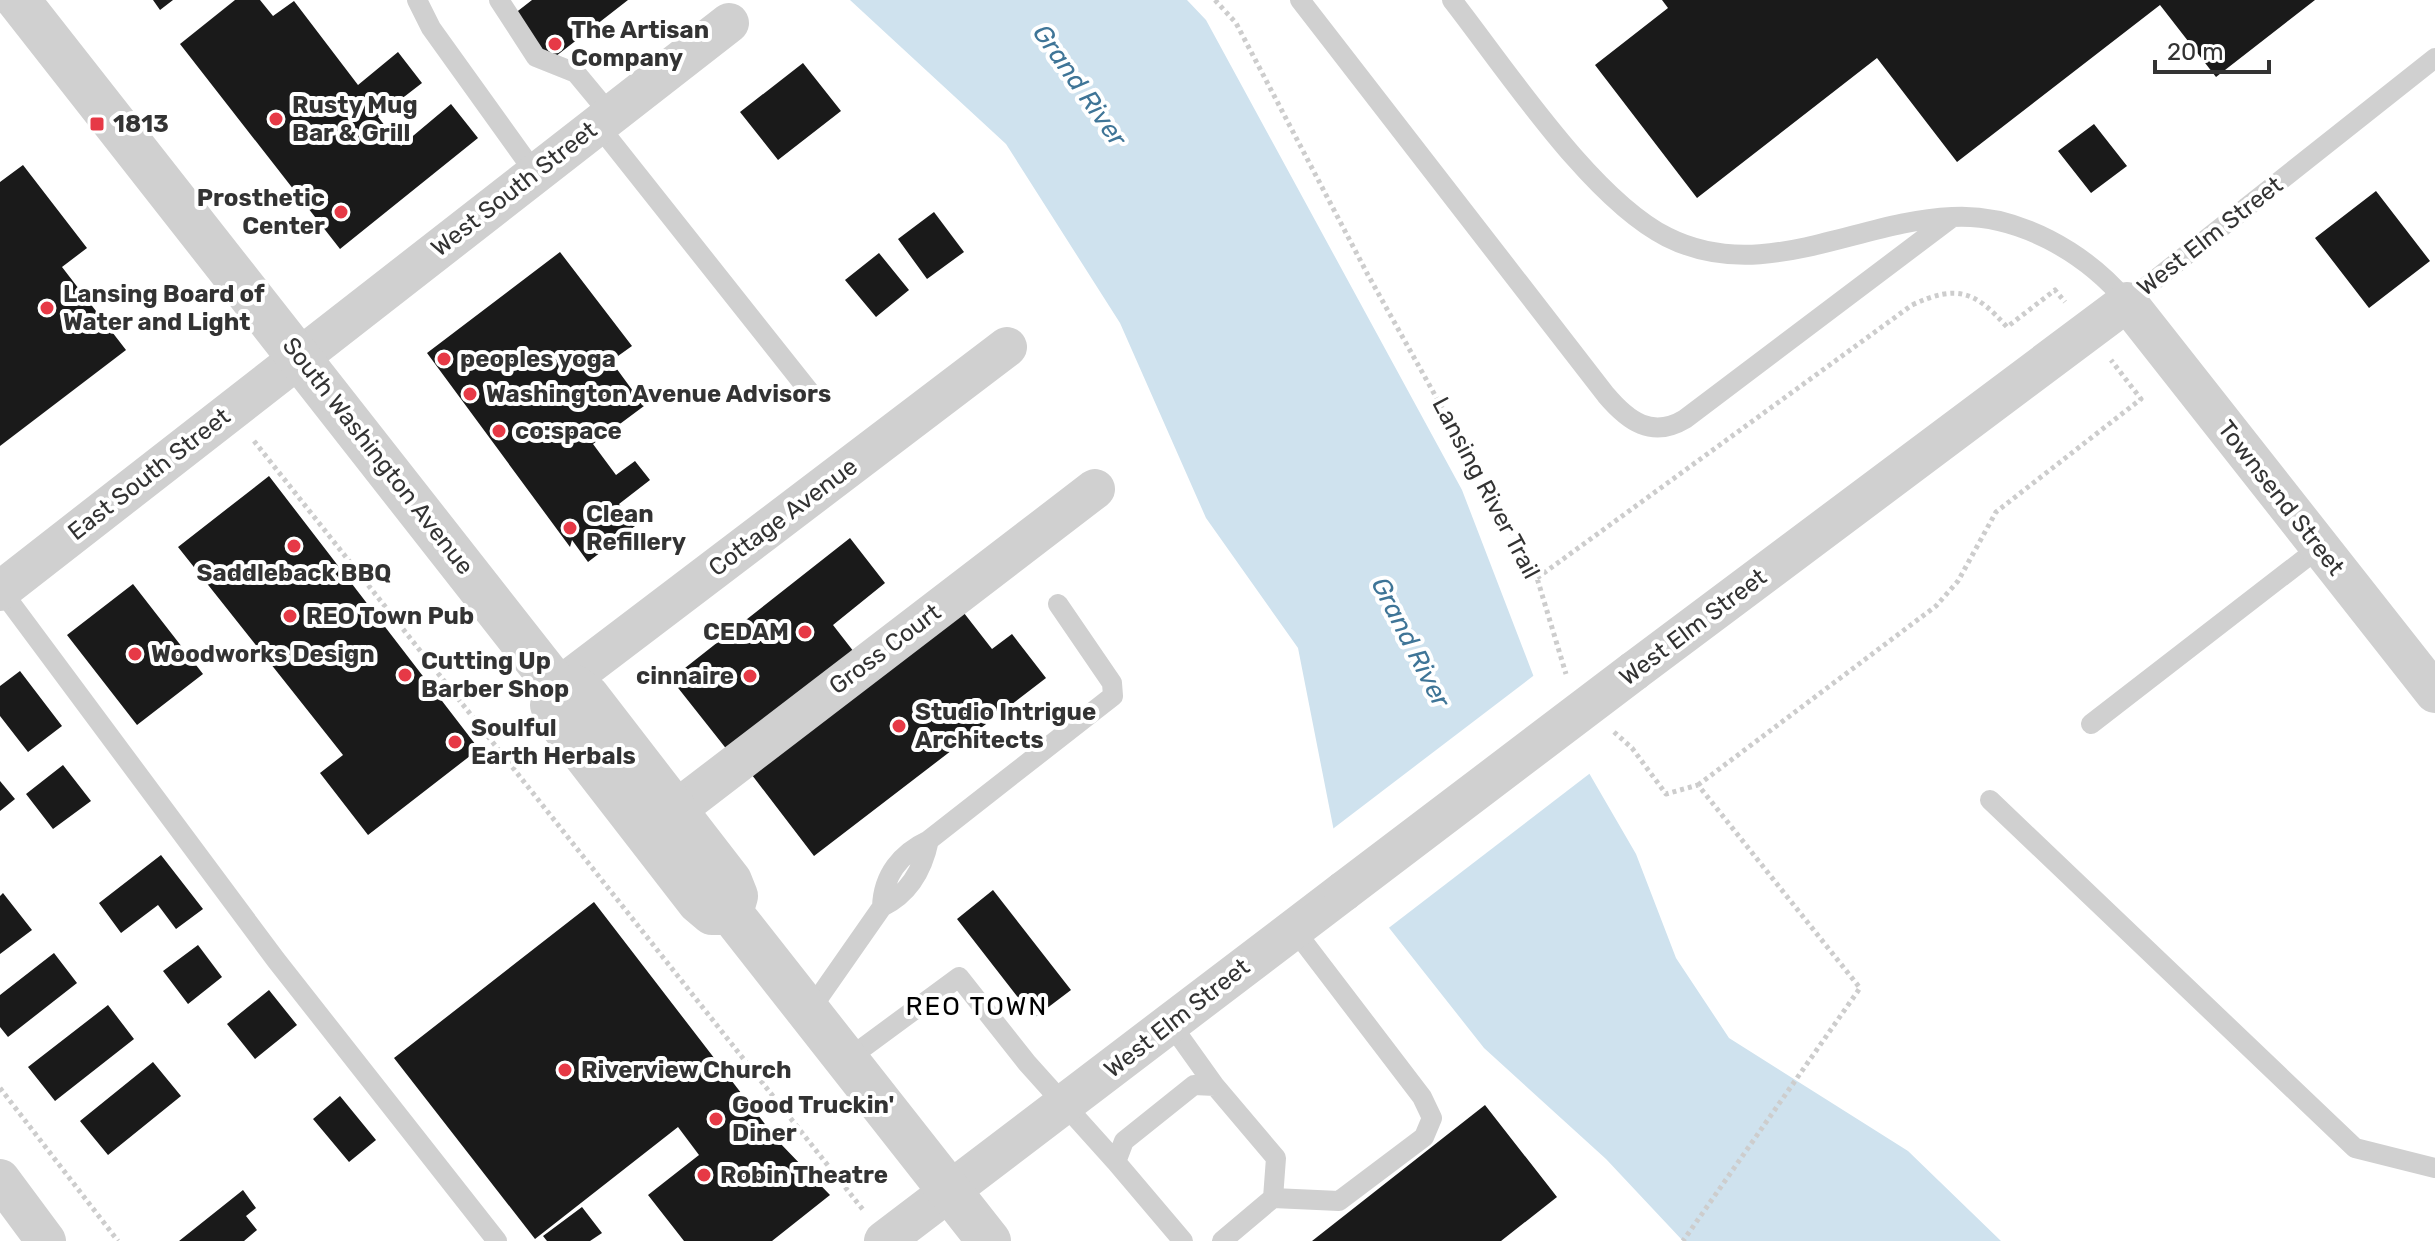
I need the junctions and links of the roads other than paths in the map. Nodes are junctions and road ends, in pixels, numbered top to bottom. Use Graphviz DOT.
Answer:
graph roads {
  1 [pos="18,0"];
  2 [pos="417,0"];
  3 [pos="499,0"];
  4 [pos="1300,0"];
  5 [pos="1452,0"];
  6 [pos="729,23"];
  7 [pos="2435,58"];
  8 [pos="604,120"];
  9 [pos="535,173"];
  10 [pos="1953,217"];
  11 [pos="2127,302"];
  12 [pos="1007,347"];
  13 [pos="299,356"];
  14 [pos="809,391"];
  15 [pos="1095,489"];
  16 [pos="2320,547"];
  17 [pos="1,591"];
  18 [pos="1058,604"];
  19 [pos="558,688"];
  20 [pos="2435,693"];
  21 [pos="2091,724"];
  22 [pos="1990,800"];
  23 [pos="676,810"];
  24 [pos="731,913"];
  25 [pos="1293,928"];
  26 [pos="808,1013"];
  27 [pos="1170,1023"];
  28 [pos="845,1061"];
  29 [pos="1215,1086"];
  30 [pos="1066,1104"];
  31 [pos="1116,1162"];
  32 [pos="2435,1168"];
  33 [pos="0,1179"];
  34 [pos="947,1190"];
  35 [pos="1273,1198"];
  36 [pos="884,1240"];
  37 [pos="46,1241"];
  38 [pos="497,1241"];
  39 [pos="989,1241"];
  40 [pos="1183,1241"];
  41 [pos="1222,1241"];
  1 -- 13 [label="street, South Washington Avenue"];
  2 -- 9 [label="lane"];
  3 -- 8 [label="lane"];
  4 -- 10 [label="lane"];
  5 -- 10 [label="lane"];
  6 -- 8 [label="street, West South Street"];
  7 -- 11 [label="lane, West Elm Street"];
  8 -- 9 [label="street, West South Street"];
  8 -- 14 [label="lane"];
  9 -- 13 [label="street, West South Street"];
  10 -- 11 [label="lane"];
  11 -- 16 [label="street, Townsend Street"];
  11 -- 25 [label="street, West Elm Street, bridge"];
  12 -- 19 [label="street, Cottage Avenue"];
  13 -- 17 [label="street, East South Street"];
  13 -- 19 [label="street, South Washington Avenue"];
  15 -- 23 [label="street, Gross Court"];
  16 -- 20 [label="street, Townsend Street"];
  16 -- 21 [label="lane"];
  17 -- 38 [label="lane"];
  18 -- 26 [label="lane"];
  19 -- 23 [label="street, South Washington Avenue"];
  19 -- 24 [label="street"];
  22 -- 32 [label="lane"];
  23 -- 24 [label="street, South Washington Avenue"];
  24 -- 26 [label="street"];
  25 -- 27 [label="street, West Elm Street"];
  25 -- 35 [label="lane"];
  26 -- 28 [label="street"];
  27 -- 29 [label="lane"];
  27 -- 30 [label="street, West Elm Street"];
  28 -- 30 [label="lane"];
  28 -- 34 [label="street"];
  29 -- 31 [label="lane"];
  29 -- 35 [label="lane"];
  30 -- 31 [label="lane"];
  30 -- 34 [label="street, West Elm Street"];
  31 -- 40 [label="lane"];
  33 -- 37 [label="street"];
  34 -- 36 [label="street, West Elm Street"];
  34 -- 39 [label="street"];
  35 -- 41 [label="lane"];
}
